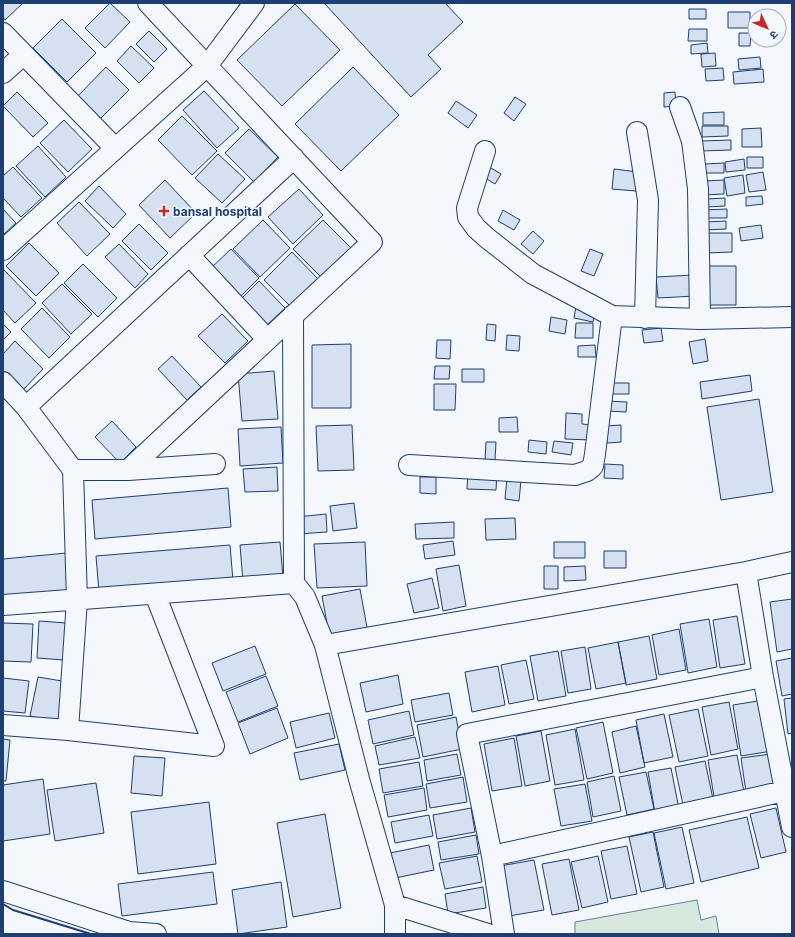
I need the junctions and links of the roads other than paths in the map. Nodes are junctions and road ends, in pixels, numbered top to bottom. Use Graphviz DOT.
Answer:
graph roads {
  1 [pos="148,3"];
  2 [pos="254,3"];
  3 [pos="3,33"];
  4 [pos="23,55"];
  5 [pos="207,66"];
  6 [pos="3,73"];
  7 [pos="680,107"];
  8 [pos="637,132"];
  9 [pos="115,148"];
  10 [pos="485,152"];
  11 [pos="294,158"];
  12 [pos="3,250"];
  13 [pos="189,256"];
  14 [pos="293,315"];
  15 [pos="612,316"];
  16 [pos="792,317"];
  17 [pos="645,318"];
  18 [pos="700,319"];
  19 [pos="268,339"];
  20 [pos="3,382"];
  21 [pos="26,407"];
  22 [pos="215,464"];
  23 [pos="409,465"];
  24 [pos="73,470"];
  25 [pos="128,470"];
  26 [pos="792,562"];
  27 [pos="746,572"];
  28 [pos="294,583"];
  29 [pos="155,594"];
  30 [pos="77,600"];
  31 [pos="3,605"];
  32 [pos="325,645"];
  33 [pos="763,677"];
  34 [pos="3,725"];
  35 [pos="68,730"];
  36 [pos="785,791"];
  37 [pos="792,827"];
  38 [pos="492,856"];
  39 [pos="3,891"];
  40 [pos="395,905"];
  41 [pos="156,934"];
  42 [pos="395,934"];
  43 [pos="488,934"];
  44 [pos="504,934"];
  1 -- 5 [label="street"];
  2 -- 5 [label="street"];
  3 -- 4 [label="street"];
  4 -- 6 [label="street"];
  4 -- 9 [label="street"];
  5 -- 9 [label="street"];
  5 -- 11 [label="street"];
  7 -- 18 [label="street"];
  8 -- 17 [label="street"];
  9 -- 12 [label="street"];
  10 -- 15 [label="street"];
  11 -- 13 [label="street"];
  11 -- 14 [label="street"];
  13 -- 19 [label="street"];
  13 -- 21 [label="street"];
  14 -- 19 [label="street"];
  14 -- 28 [label="street"];
  15 -- 17 [label="street"];
  15 -- 23 [label="street"];
  16 -- 18 [label="street"];
  17 -- 18 [label="street"];
  19 -- 25 [label="street"];
  20 -- 21 [label="street"];
  21 -- 24 [label="street"];
  22 -- 25 [label="street"];
  24 -- 25 [label="street"];
  24 -- 30 [label="street"];
  26 -- 27 [label="street"];
  27 -- 32 [label="street"];
  27 -- 33 [label="street"];
  28 -- 29 [label="street"];
  28 -- 32 [label="street"];
  29 -- 30 [label="street"];
  29 -- 35 [label="street"];
  30 -- 31 [label="street"];
  30 -- 35 [label="street"];
  32 -- 40 [label="street"];
  33 -- 36 [label="street"];
  33 -- 38 [label="street"];
  34 -- 35 [label="street"];
  36 -- 37 [label="street"];
  36 -- 38 [label="street"];
  38 -- 44 [label="street"];
  39 -- 41 [label="street"];
  40 -- 42 [label="street"];
  40 -- 43 [label="street"];
}
